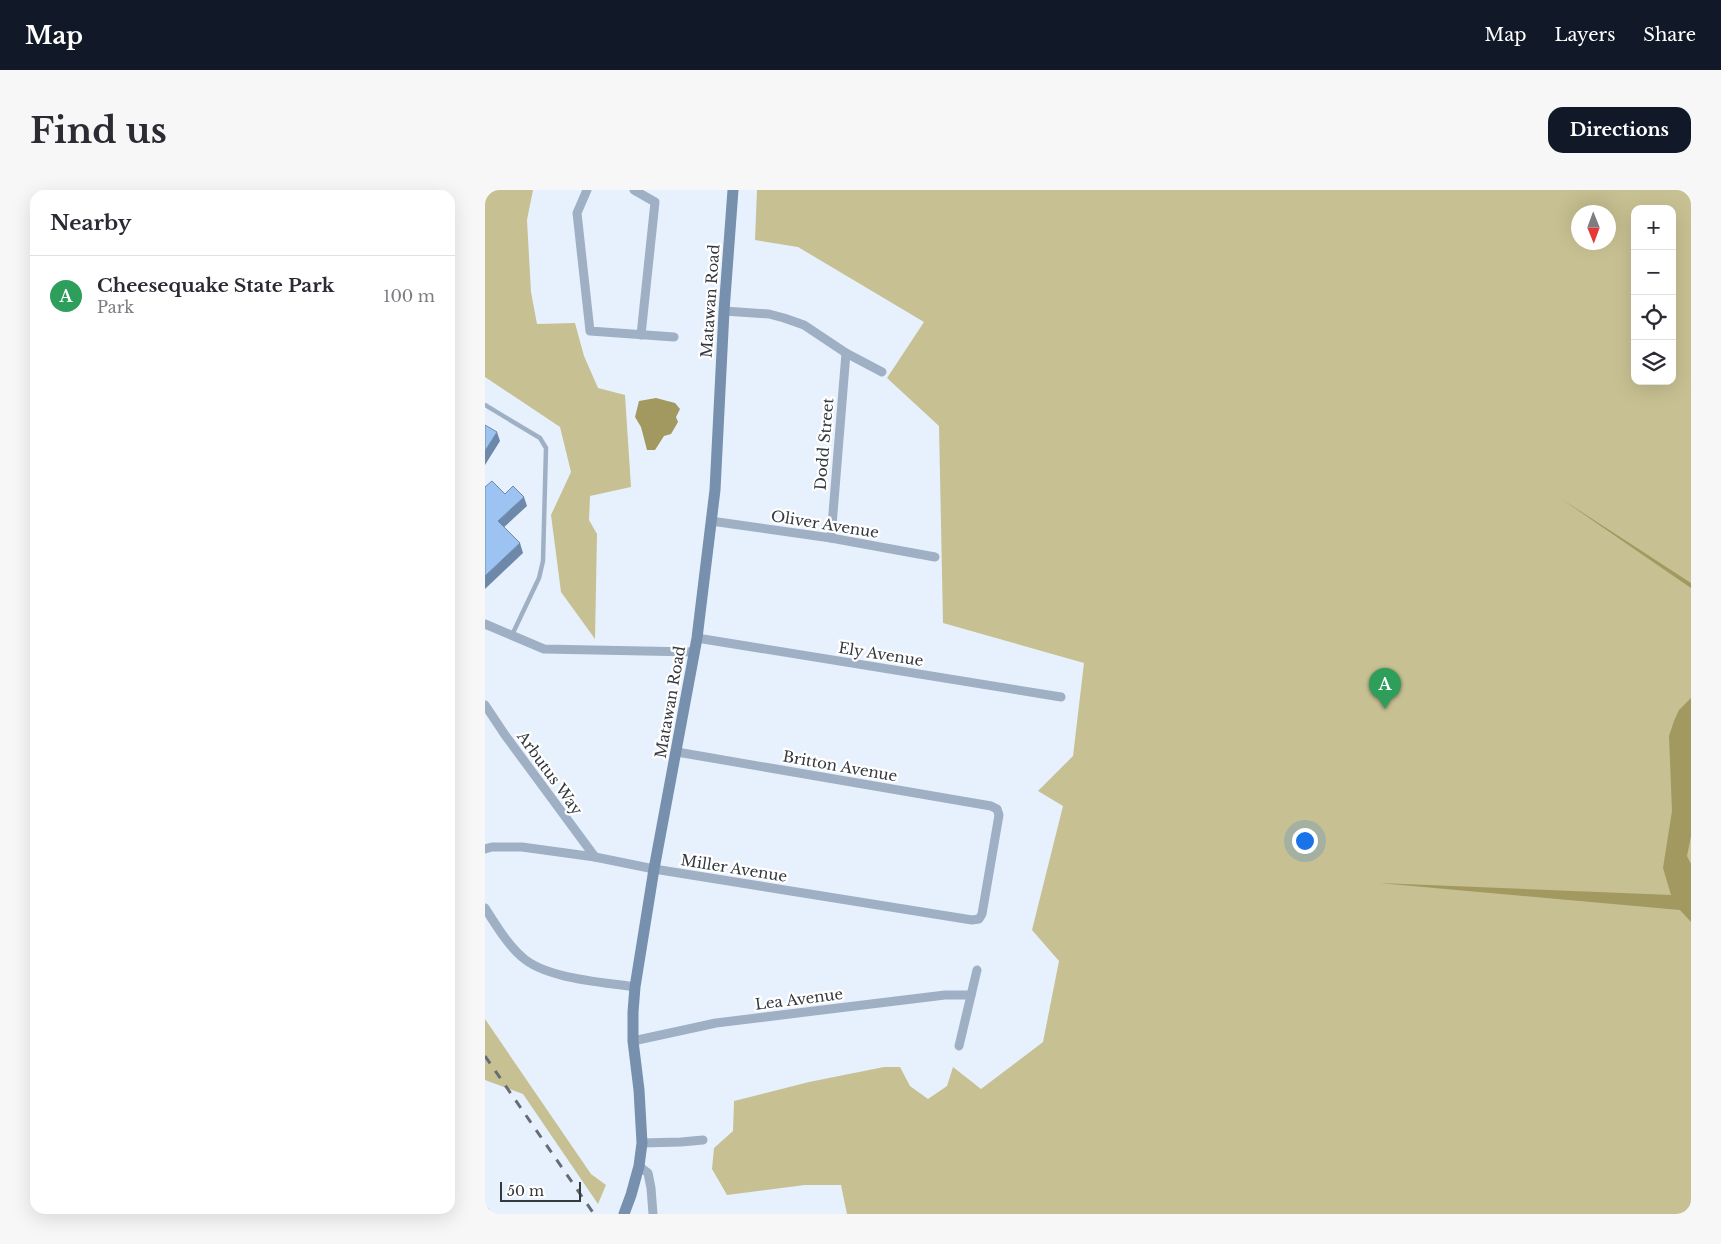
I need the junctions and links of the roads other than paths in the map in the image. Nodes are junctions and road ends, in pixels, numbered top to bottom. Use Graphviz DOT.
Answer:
graph roads {
  1 [pos="587,190"];
  2 [pos="634,190"];
  3 [pos="733,190"];
  4 [pos="724,311"];
  5 [pos="641,335"];
  6 [pos="674,337"];
  7 [pos="847,353"];
  8 [pos="882,372"];
  9 [pos="485,405"];
  10 [pos="711,521"];
  11 [pos="831,538"];
  12 [pos="935,557"];
  13 [pos="485,624"];
  14 [pos="511,636"];
  15 [pos="697,638"];
  16 [pos="694,652"];
  17 [pos="1061,697"];
  18 [pos="485,704"];
  19 [pos="677,752"];
  20 [pos="485,849"];
  21 [pos="595,857"];
  22 [pos="654,869"];
  23 [pos="485,908"];
  24 [pos="979,919"];
  25 [pos="977,970"];
  26 [pos="635,987"];
  27 [pos="971,996"];
  28 [pos="633,1041"];
  29 [pos="959,1046"];
  30 [pos="703,1140"];
  31 [pos="642,1143"];
  32 [pos="639,1166"];
  33 [pos="624,1214"];
  34 [pos="653,1214"];
  1 -- 5 [label="street"];
  2 -- 5 [label="street"];
  3 -- 4 [label="main road, Matawan Road"];
  4 -- 7 [label="street"];
  4 -- 10 [label="main road, Matawan Road"];
  5 -- 6 [label="street"];
  7 -- 8 [label="street"];
  7 -- 11 [label="street, Dodd Street"];
  9 -- 14 [label="lane"];
  10 -- 11 [label="street, Oliver Avenue"];
  10 -- 15 [label="main road, Matawan Road"];
  11 -- 12 [label="street, Oliver Avenue"];
  13 -- 14 [label="street"];
  14 -- 16 [label="street"];
  15 -- 16 [label="main road, Matawan Road"];
  15 -- 17 [label="street, Ely Avenue"];
  16 -- 19 [label="main road, Matawan Road"];
  18 -- 21 [label="street, Arbutus Way"];
  19 -- 22 [label="main road, Matawan Road"];
  19 -- 24 [label="street, Britton Avenue"];
  20 -- 21 [label="street, Miller Avenue"];
  21 -- 22 [label="street, Miller Avenue"];
  22 -- 24 [label="street, Miller Avenue"];
  22 -- 26 [label="main road, Matawan Road"];
  23 -- 26 [label="street"];
  25 -- 27 [label="street"];
  26 -- 28 [label="main road, Matawan Road"];
  27 -- 28 [label="street, Lea Avenue"];
  27 -- 29 [label="street"];
  28 -- 31 [label="main road, Matawan Road"];
  30 -- 31 [label="street"];
  31 -- 32 [label="main road, Matawan Road"];
  32 -- 33 [label="main road, Matawan Road"];
  32 -- 34 [label="street"];
}
